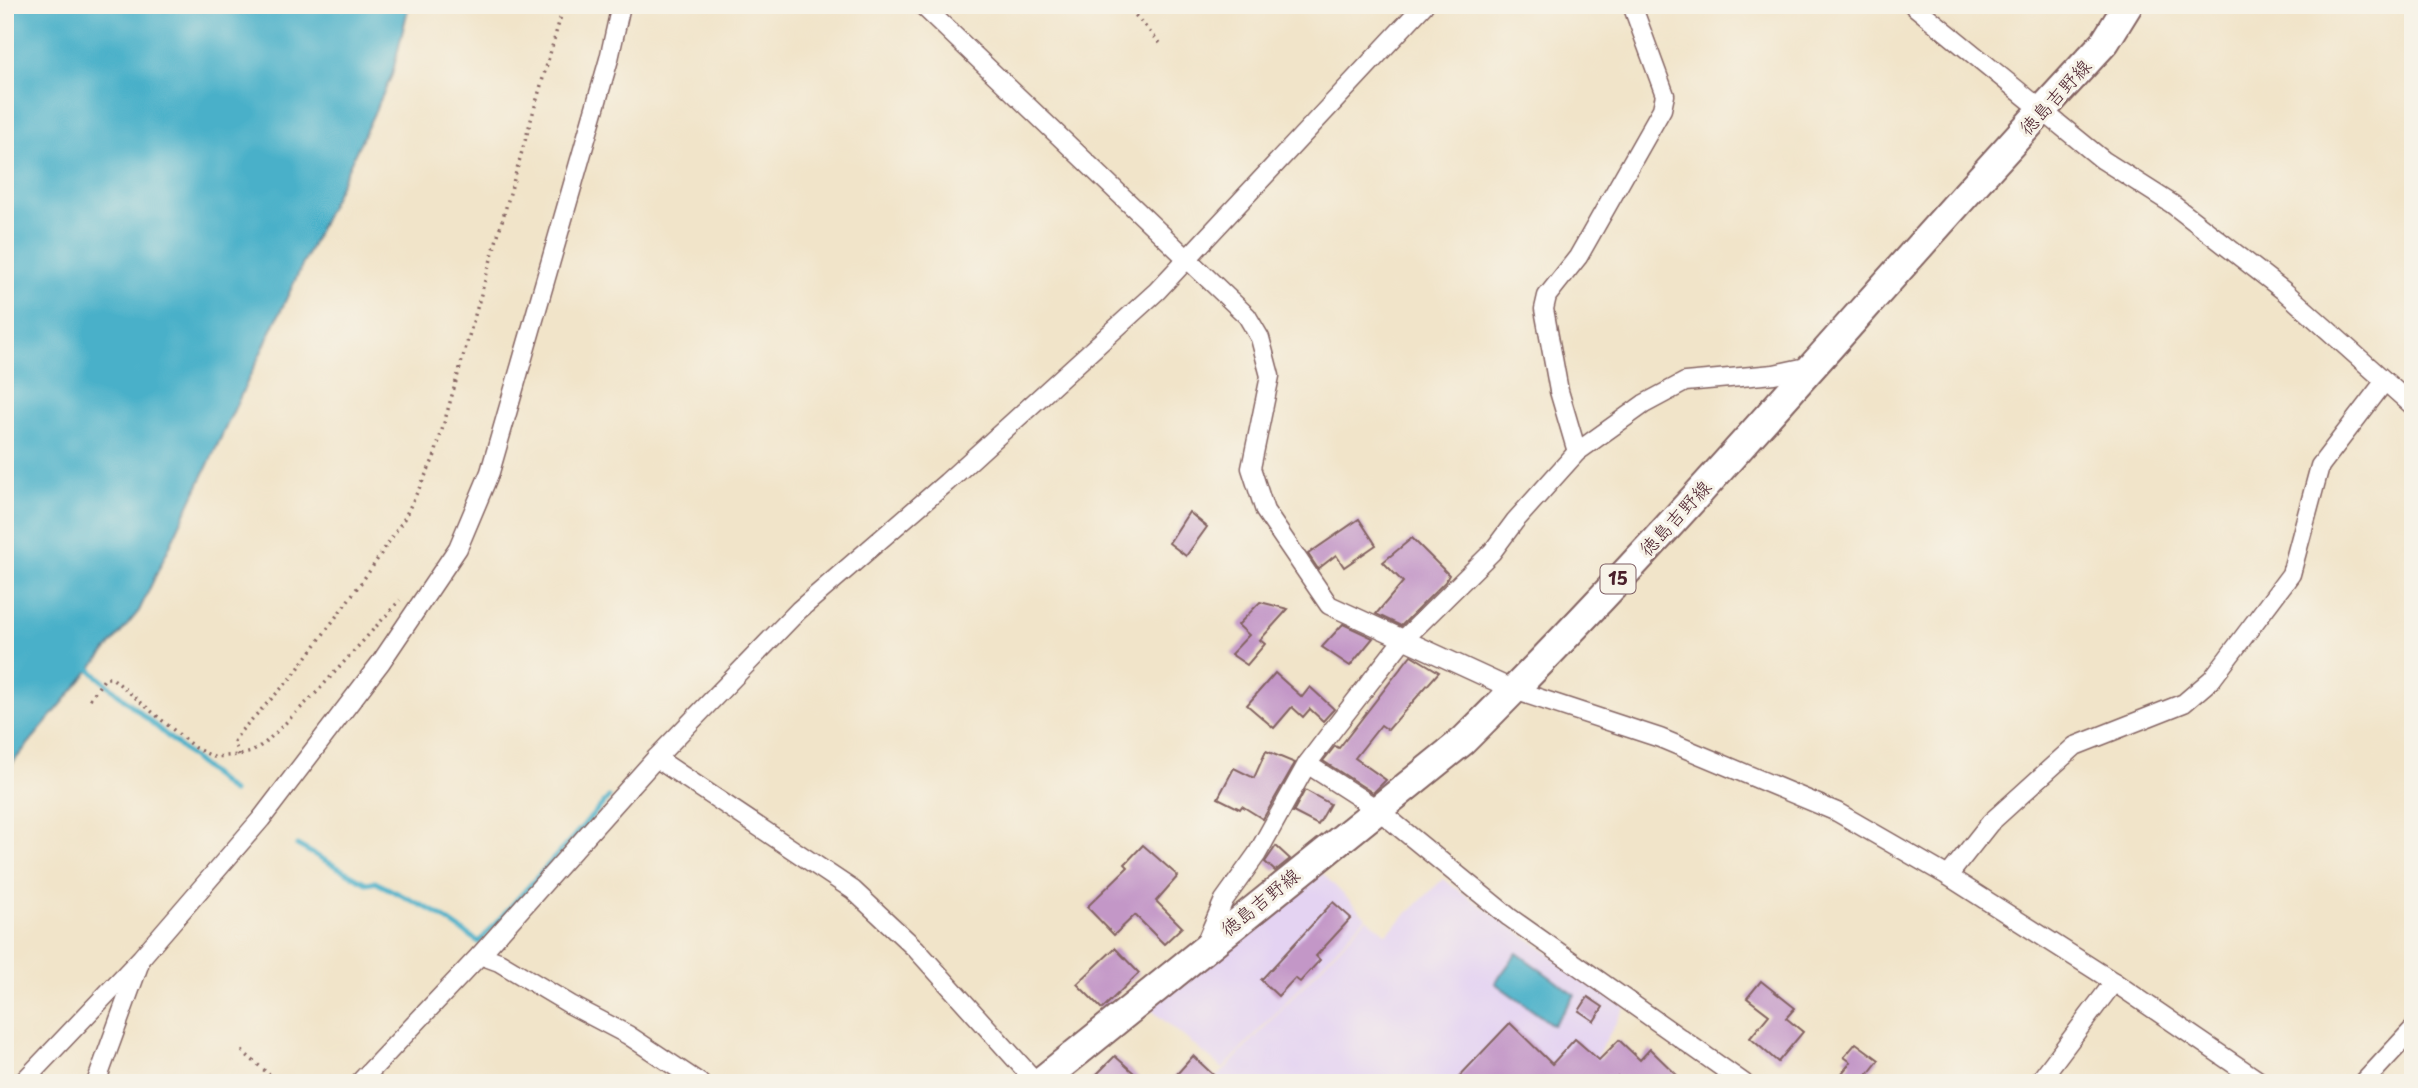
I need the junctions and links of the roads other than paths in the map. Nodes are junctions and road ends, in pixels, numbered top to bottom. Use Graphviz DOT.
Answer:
graph roads {
  1 [pos="621,5"];
  2 [pos="922,5"];
  3 [pos="1424,5"];
  4 [pos="1632,5"];
  5 [pos="1913,5"];
  6 [pos="2128,5"];
  7 [pos="2042,110"];
  8 [pos="1188,258"];
  9 [pos="1811,366"];
  10 [pos="2385,381"];
  11 [pos="2413,405"];
  12 [pos="1577,452"];
  13 [pos="1402,641"];
  14 [pos="1514,690"];
  15 [pos="656,758"];
  16 [pos="1307,764"];
  17 [pos="1377,809"];
  18 [pos="1948,876"];
  19 [pos="1204,947"];
  20 [pos="480,955"];
  21 [pos="141,958"];
  22 [pos="2114,982"];
  23 [pos="2413,1029"];
  24 [pos="22,1083"];
  25 [pos="96,1083"];
  26 [pos="359,1083"];
  27 [pos="700,1083"];
  28 [pos="1038,1083"];
  29 [pos="1744,1083"];
  30 [pos="2038,1083"];
  31 [pos="2262,1083"];
  32 [pos="2363,1083"];
  1 -- 21 [label="street"];
  2 -- 8 [label="street"];
  3 -- 8 [label="street"];
  4 -- 12 [label="street"];
  5 -- 7 [label="street"];
  6 -- 7 [label="main road, 徳島吉野線 / 15"];
  7 -- 9 [label="main road, 徳島吉野線 / 15"];
  7 -- 10 [label="street"];
  8 -- 13 [label="street"];
  8 -- 15 [label="street"];
  9 -- 12 [label="street"];
  9 -- 14 [label="main road, 徳島吉野線 / 15"];
  10 -- 11 [label="street"];
  10 -- 18 [label="street"];
  12 -- 13 [label="street"];
  13 -- 14 [label="street"];
  13 -- 16 [label="street"];
  14 -- 17 [label="main road, 徳島吉野線 / 15"];
  14 -- 18 [label="street"];
  15 -- 20 [label="street"];
  15 -- 28 [label="street"];
  16 -- 17 [label="street"];
  16 -- 19 [label="street"];
  17 -- 19 [label="main road, 徳島吉野線 / 15"];
  17 -- 29 [label="street"];
  18 -- 22 [label="street"];
  19 -- 28 [label="main road, 徳島吉野線 / 15"];
  20 -- 26 [label="street"];
  20 -- 27 [label="street"];
  21 -- 24 [label="street"];
  21 -- 25 [label="street"];
  22 -- 30 [label="street"];
  22 -- 31 [label="street"];
  23 -- 32 [label="street"];
}
